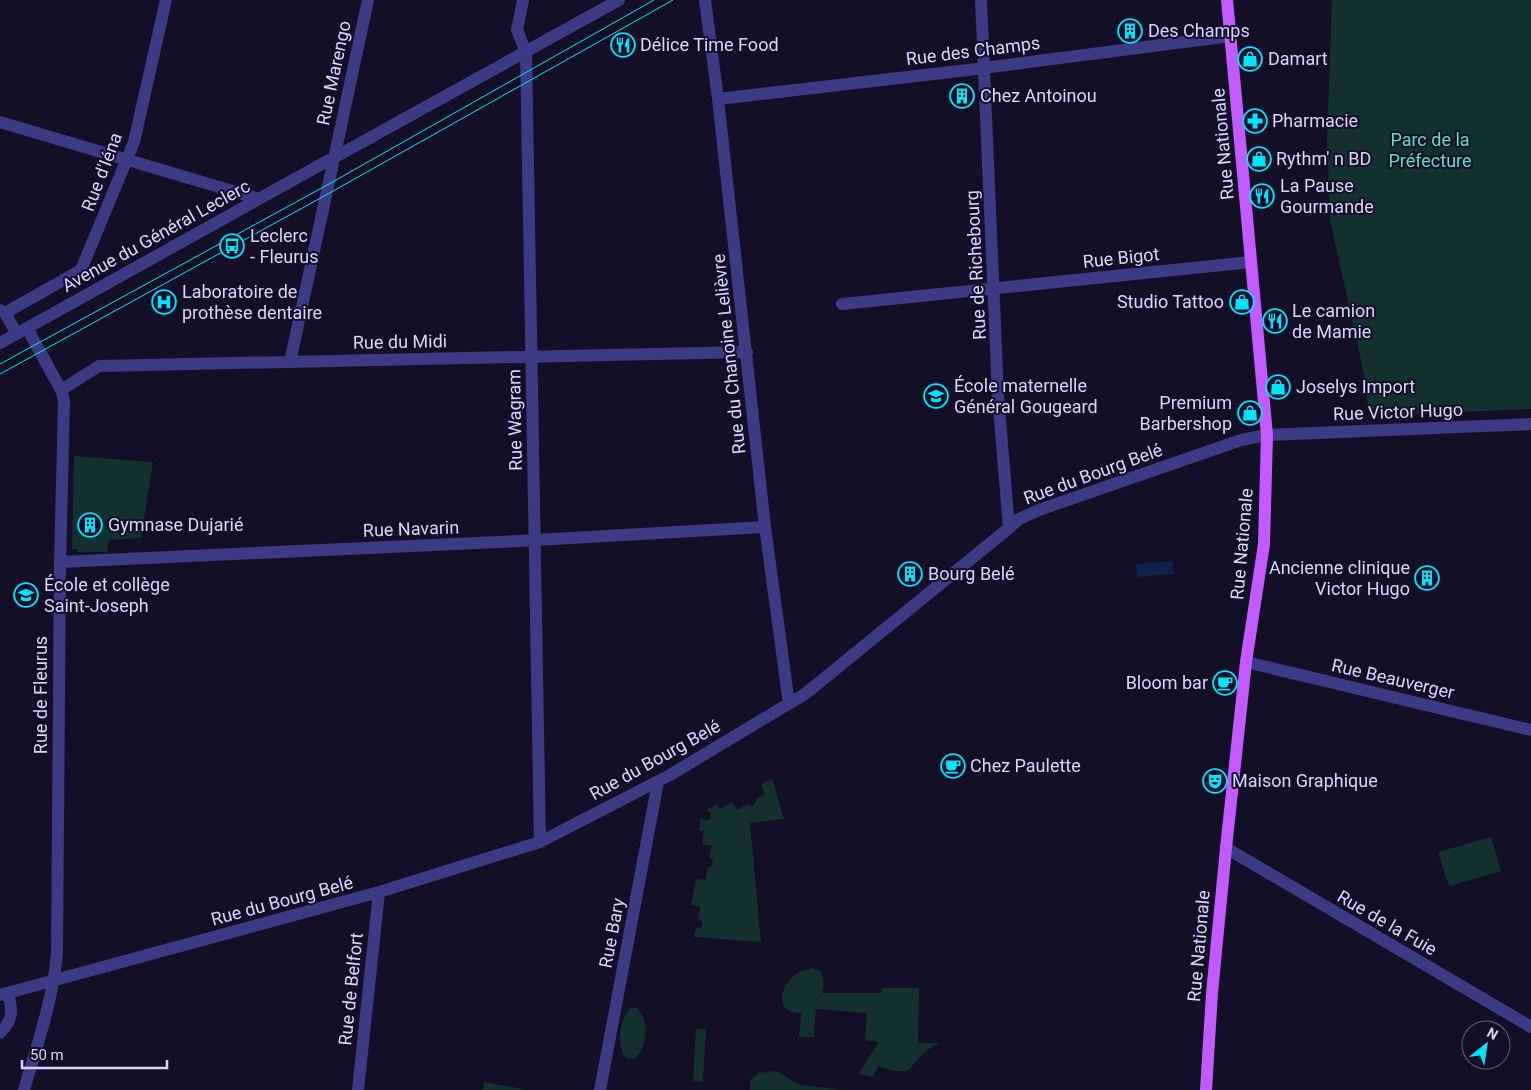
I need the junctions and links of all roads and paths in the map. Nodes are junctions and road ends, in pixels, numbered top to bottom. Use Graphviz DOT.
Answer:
graph roads {
  1 [pos="166,0"];
  2 [pos="368,0"];
  3 [pos="523,0"];
  4 [pos="619,0"];
  5 [pos="705,0"];
  6 [pos="981,0"];
  7 [pos="1228,0"];
  8 [pos="1231,36"];
  9 [pos="526,52"];
  10 [pos="983,68"];
  11 [pos="718,98"];
  12 [pos="0,122"];
  13 [pos="334,158"];
  14 [pos="128,160"];
  15 [pos="260,199"];
  16 [pos="1251,262"];
  17 [pos="995,288"];
  18 [pos="842,304"];
  19 [pos="3,311"];
  20 [pos="22,331"];
  21 [pos="0,343"];
  22 [pos="747,352"];
  23 [pos="532,356"];
  24 [pos="290,362"];
  25 [pos="61,390"];
  26 [pos="1531,424"];
  27 [pos="1267,435"];
  28 [pos="765,527"];
  29 [pos="1008,528"];
  30 [pos="535,541"];
  31 [pos="60,562"];
  32 [pos="1246,662"];
  33 [pos="789,704"];
  34 [pos="1531,730"];
  35 [pos="658,782"];
  36 [pos="540,842"];
  37 [pos="1226,848"];
  38 [pos="379,892"];
  39 [pos="53,981"];
  40 [pos="4,994"];
  41 [pos="1531,1027"];
  42 [pos="0,1033"];
  43 [pos="24,1090"];
  44 [pos="358,1090"];
  45 [pos="600,1090"];
  46 [pos="1206,1090"];
  1 -- 14 [label="street, Rue d'Iéna"];
  2 -- 13 [label="street, Rue Marengo"];
  3 -- 9 [label="street, Rue Wagram"];
  4 -- 9 [label="street, Avenue du Général Leclerc"];
  5 -- 11 [label="street, Rue du Chanoine Lelièvre"];
  6 -- 10 [label="street, Rue de Richebourg"];
  7 -- 8 [label="main road, Rue Nationale"];
  8 -- 10 [label="street, Rue des Champs"];
  8 -- 16 [label="main road, Rue Nationale"];
  9 -- 13 [label="street, Avenue du Général Leclerc"];
  9 -- 23 [label="street, Rue Wagram"];
  10 -- 11 [label="street, Rue des Champs"];
  10 -- 17 [label="street, Rue de Richebourg"];
  11 -- 22 [label="street, Rue du Chanoine Lelièvre"];
  12 -- 14 [label="street"];
  13 -- 15 [label="street, Avenue du Général Leclerc"];
  13 -- 24 [label="street, Rue Marengo"];
  14 -- 15 [label="street"];
  14 -- 19 [label="street, Rue d'Iéna"];
  15 -- 20 [label="street, Avenue du Général Leclerc"];
  16 -- 17 [label="street, Rue Bigot"];
  16 -- 27 [label="main road, Rue Nationale"];
  17 -- 18 [label="street, Rue Bigot"];
  17 -- 29 [label="street, Rue de Richebourg"];
  19 -- 20 [label="street, Rue de Fleurus"];
  20 -- 21 [label="street, Avenue du Général Leclerc"];
  20 -- 25 [label="street, Rue de Fleurus"];
  22 -- 23 [label="street, Rue du Midi"];
  22 -- 28 [label="street, Rue du Chanoine Lelièvre"];
  23 -- 24 [label="street, Rue du Midi"];
  23 -- 30 [label="street, Rue Wagram"];
  24 -- 25 [label="street, Rue du Midi"];
  25 -- 31 [label="street, Rue de Fleurus"];
  26 -- 27 [label="street, Rue Victor Hugo"];
  27 -- 29 [label="street, Rue du Bourg Belé"];
  27 -- 32 [label="main road, Rue Nationale"];
  28 -- 30 [label="street, Rue Navarin"];
  28 -- 33 [label="street, Rue du Chanoine Lelièvre"];
  29 -- 33 [label="street, Rue du Bourg Belé"];
  30 -- 31 [label="street, Rue Navarin"];
  30 -- 36 [label="street, Rue Wagram"];
  31 -- 39 [label="street, Rue de Fleurus"];
  32 -- 34 [label="street, Rue Beauverger"];
  32 -- 37 [label="main road, Rue Nationale"];
  33 -- 35 [label="street, Rue du Bourg Belé"];
  35 -- 36 [label="street, Rue du Bourg Belé"];
  35 -- 45 [label="street, Rue Bary"];
  36 -- 38 [label="street, Rue du Bourg Belé"];
  37 -- 41 [label="street, Rue de la Fuie"];
  37 -- 46 [label="main road, Rue Nationale"];
  38 -- 39 [label="street, Rue du Bourg Belé"];
  38 -- 44 [label="street, Rue de Belfort"];
  39 -- 40 [label="street, Rue du Bourg Belé"];
  39 -- 43 [label="street, Rue de Fleurus"];
  40 -- 42 [label="street"];
}
